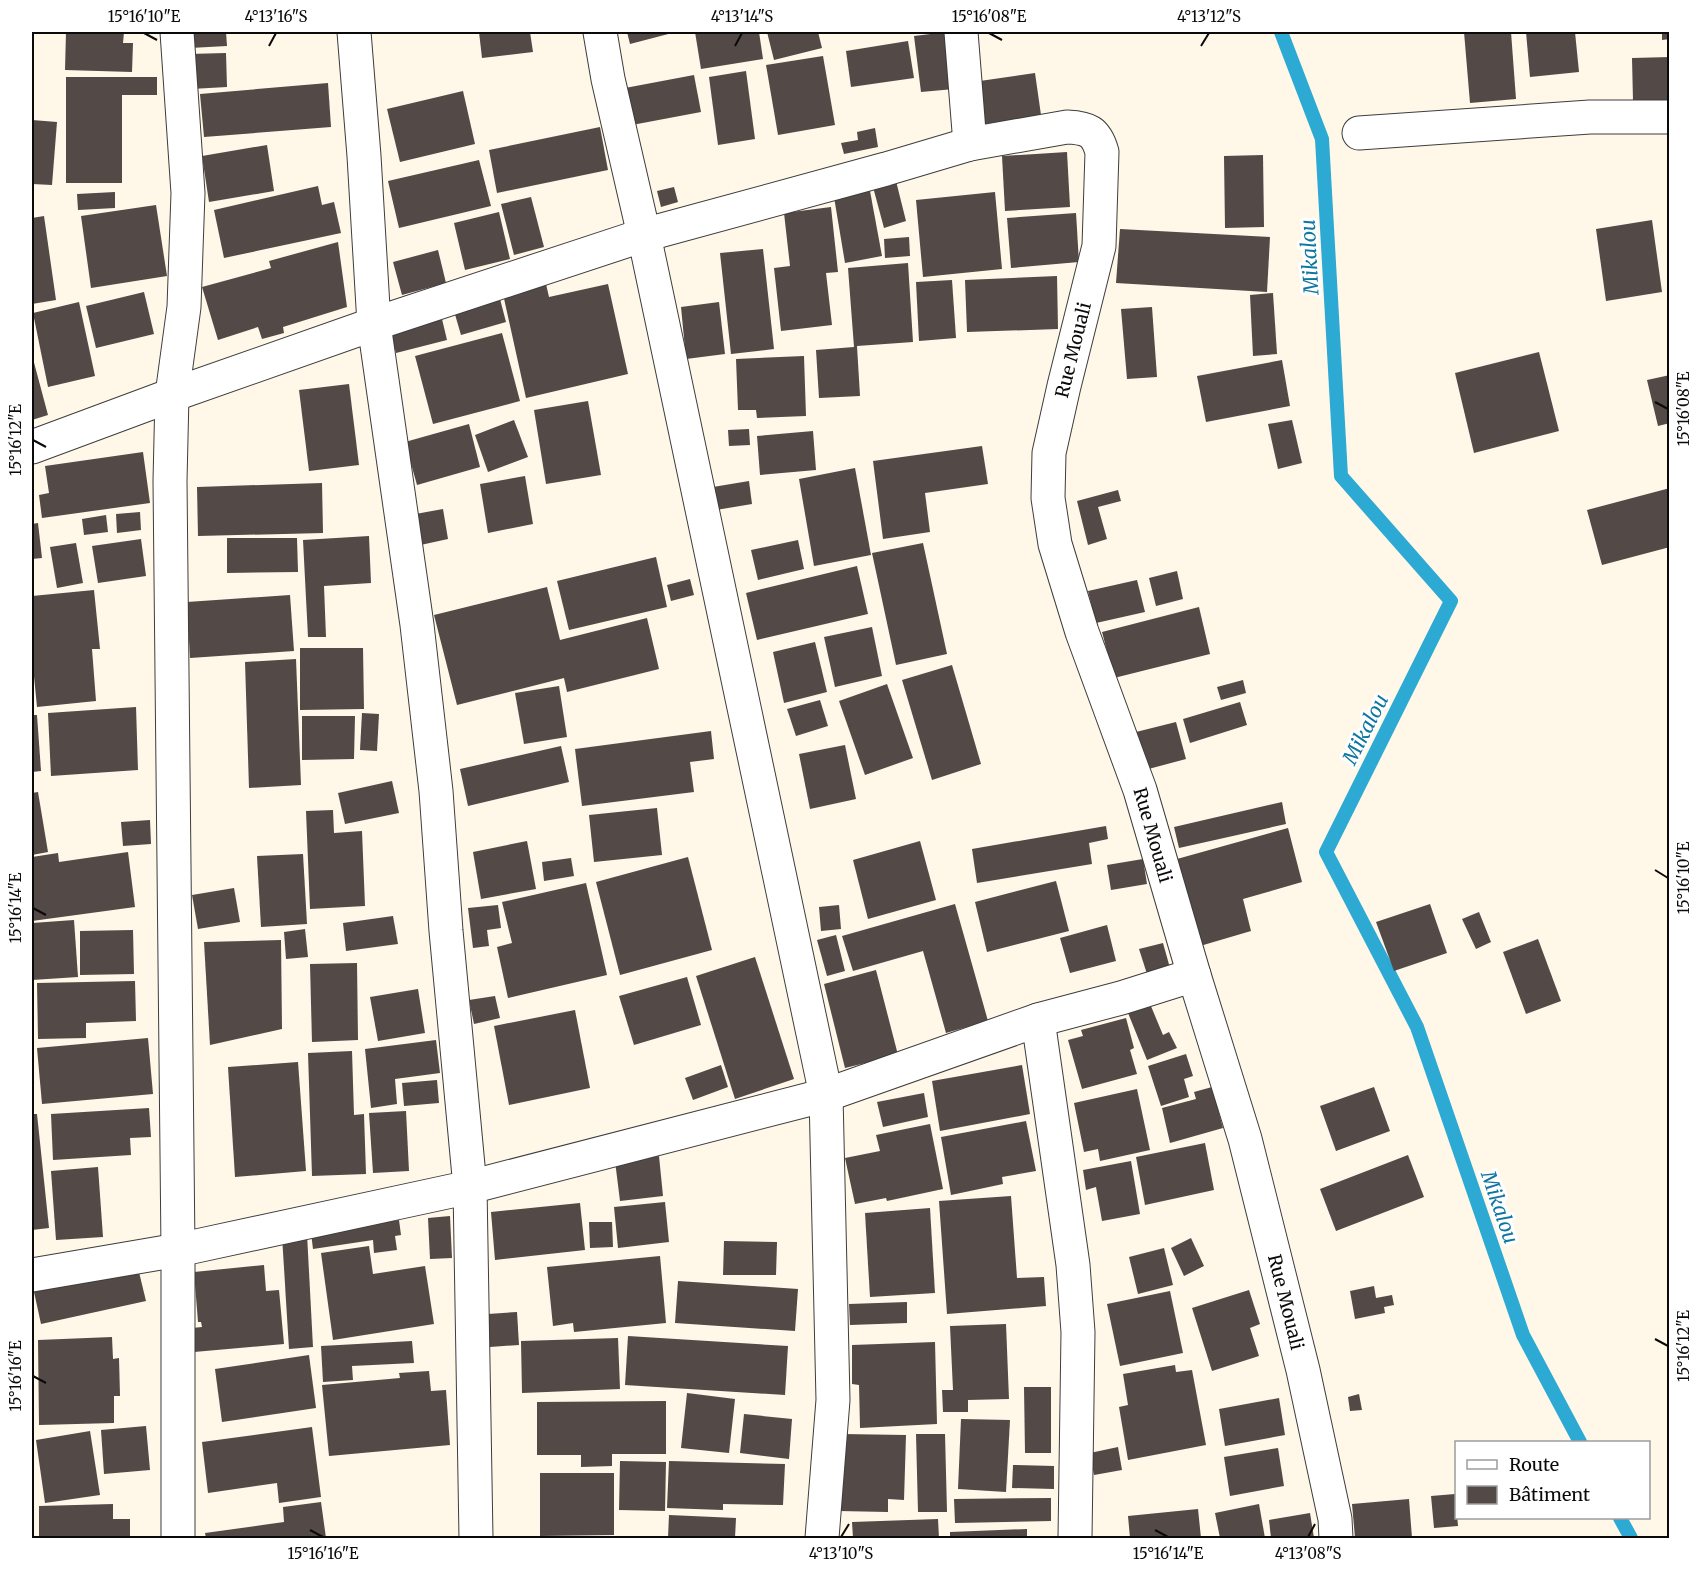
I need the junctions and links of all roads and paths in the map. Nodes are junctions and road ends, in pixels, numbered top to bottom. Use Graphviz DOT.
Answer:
graph roads {
  1 [pos="177,32"];
  2 [pos="354,32"];
  3 [pos="600,32"];
  4 [pos="961,32"];
  5 [pos="1670,117"];
  6 [pos="1359,134"];
  7 [pos="970,144"];
  8 [pos="644,235"];
  9 [pos="374,324"];
  10 [pos="172,395"];
  11 [pos="32,447"];
  12 [pos="1194,975"];
  13 [pos="1038,1020"];
  14 [pos="826,1095"];
  15 [pos="470,1187"];
  16 [pos="178,1250"];
  17 [pos="32,1275"];
  18 [pos="178,1539"];
  19 [pos="476,1539"];
  20 [pos="822,1539"];
  21 [pos="1075,1539"];
  22 [pos="1336,1539"];
  1 -- 10 [label="street"];
  2 -- 9 [label="street"];
  3 -- 8 [label="street"];
  4 -- 7 [label="street"];
  5 -- 6 [label="street"];
  7 -- 8 [label="street"];
  7 -- 12 [label="street, Rue Mouali"];
  8 -- 9 [label="street"];
  8 -- 14 [label="street"];
  9 -- 10 [label="street"];
  9 -- 15 [label="street"];
  10 -- 11 [label="street"];
  10 -- 16 [label="street"];
  12 -- 13 [label="street"];
  12 -- 22 [label="street, Rue Mouali"];
  13 -- 14 [label="street"];
  13 -- 21 [label="street"];
  14 -- 15 [label="street"];
  14 -- 20 [label="street"];
  15 -- 16 [label="street"];
  15 -- 19 [label="street"];
  16 -- 17 [label="street"];
  16 -- 18 [label="street"];
}
